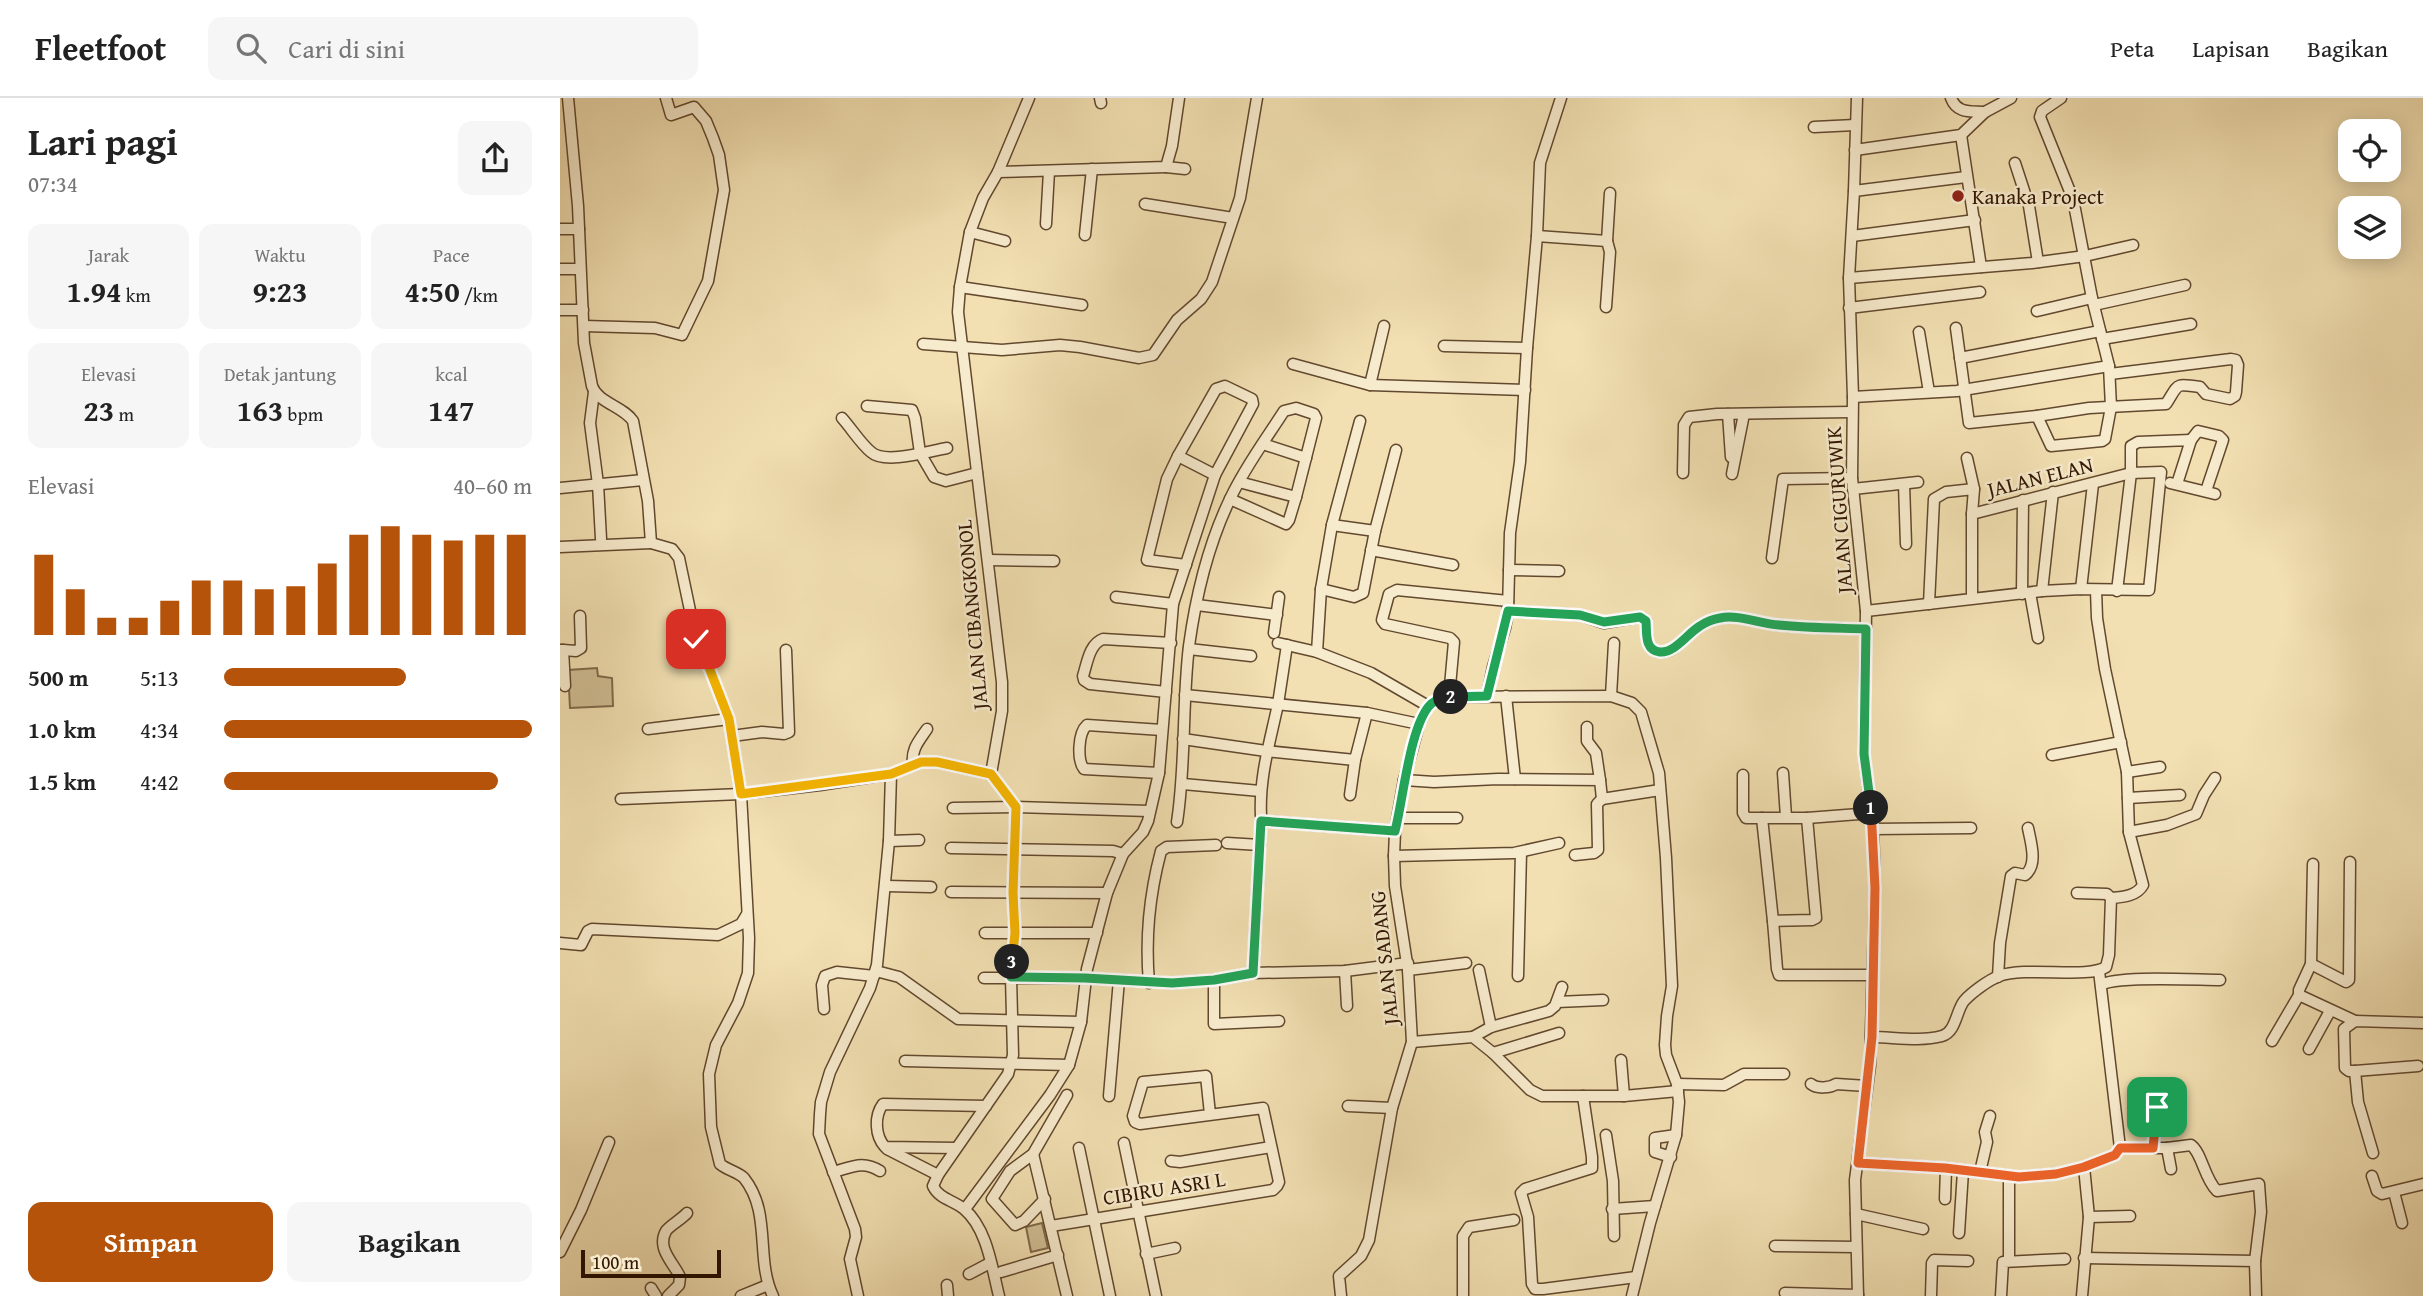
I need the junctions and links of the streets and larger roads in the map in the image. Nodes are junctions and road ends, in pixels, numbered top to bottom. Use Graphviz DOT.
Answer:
graph roads {
  1 [pos="568,98"];
  2 [pos="666,98"];
  3 [pos="1029,98"];
  4 [pos="1179,98"];
  5 [pos="1257,98"];
  6 [pos="1561,98"];
  7 [pos="1857,98"];
  8 [pos="1951,98"];
  9 [pos="2011,98"];
  10 [pos="2062,98"];
  11 [pos="1989,106"];
  12 [pos="1855,125"];
  13 [pos="1814,127"];
  14 [pos="1961,135"];
  15 [pos="1855,150"];
  16 [pos="2015,163"];
  17 [pos="1166,167"];
  18 [pos="1092,169"];
  19 [pos="1185,169"];
  20 [pos="1049,171"];
  21 [pos="998,172"];
  22 [pos="1966,177"];
  23 [pos="1854,191"];
  24 [pos="1610,194"];
  25 [pos="1145,204"];
  26 [pos="1233,218"];
  27 [pos="1975,220"];
  28 [pos="1046,224"];
  29 [pos="560,229"];
  30 [pos="579,229"];
  31 [pos="970,232"];
  32 [pos="1085,235"];
  33 [pos="1537,236"];
  34 [pos="1852,236"];
  35 [pos="1005,241"];
  36 [pos="1607,241"];
  37 [pos="2133,245"];
  38 [pos="2085,256"];
  39 [pos="2038,262"];
  40 [pos="1981,267"];
  41 [pos="560,269"];
  42 [pos="580,269"];
  43 [pos="1849,278"];
  44 [pos="2185,285"];
  45 [pos="960,287"];
  46 [pos="1980,292"];
  47 [pos="2093,301"];
  48 [pos="1082,305"];
  49 [pos="1606,307"];
  50 [pos="1849,308"];
  51 [pos="560,310"];
  52 [pos="583,310"];
  53 [pos="2037,311"];
  54 [pos="2191,324"];
  55 [pos="584,326"];
  56 [pos="1384,326"];
  57 [pos="1956,328"];
  58 [pos="1919,332"];
  59 [pos="2101,335"];
  60 [pos="923,344"];
  61 [pos="1444,346"];
  62 [pos="963,348"];
  63 [pos="1527,348"];
  64 [pos="1960,358"];
  65 [pos="1293,364"];
  66 [pos="2110,370"];
  67 [pos="1370,385"];
  68 [pos="1525,390"];
  69 [pos="1966,390"];
  70 [pos="594,392"];
  71 [pos="1929,392"];
  72 [pos="1853,397"];
  73 [pos="867,406"];
  74 [pos="2111,407"];
  75 [pos="1852,412"];
  76 [pos="1728,414"];
  77 [pos="1744,414"];
  78 [pos="2037,416"];
  79 [pos="842,418"];
  80 [pos="1360,421"];
  81 [pos="2191,440"];
  82 [pos="1263,444"];
  83 [pos="947,448"];
  84 [pos="1396,450"];
  85 [pos="920,453"];
  86 [pos="1178,456"];
  87 [pos="1306,458"];
  88 [pos="1967,458"];
  89 [pos="1683,472"];
  90 [pos="977,473"];
  91 [pos="2131,473"];
  92 [pos="1215,475"];
  93 [pos="2161,477"];
  94 [pos="643,480"];
  95 [pos="1239,482"];
  96 [pos="1918,482"];
  97 [pos="1853,483"];
  98 [pos="598,484"];
  99 [pos="1905,484"];
  100 [pos="2092,484"];
  101 [pos="2177,484"];
  102 [pos="560,488"];
  103 [pos="1974,489"];
  104 [pos="2053,492"];
  105 [pos="1296,497"];
  106 [pos="1230,499"];
  107 [pos="2023,500"];
  108 [pos="1972,514"];
  109 [pos="1332,525"];
  110 [pos="1375,531"];
  111 [pos="601,539"];
  112 [pos="652,543"];
  113 [pos="1906,544"];
  114 [pos="560,547"];
  115 [pos="1371,550"];
  116 [pos="1772,558"];
  117 [pos="989,560"];
  118 [pos="1054,561"];
  119 [pos="1186,565"];
  120 [pos="1453,565"];
  121 [pos="1509,569"];
  122 [pos="1559,570"];
  123 [pos="1321,589"];
  124 [pos="2081,589"];
  125 [pos="2096,590"];
  126 [pos="2042,591"];
  127 [pos="2118,591"];
  128 [pos="2026,594"];
  129 [pos="1116,597"];
  130 [pos="1279,597"];
  131 [pos="1972,599"];
  132 [pos="1173,604"];
  133 [pos="1929,604"];
  134 [pos="1197,605"];
  135 [pos="1508,606"];
  136 [pos="1866,611"];
  137 [pos="1276,615"];
  138 [pos="580,616"];
  139 [pos="1866,629"];
  140 [pos="2038,638"];
  141 [pos="696,639"];
  142 [pos="1280,640"];
  143 [pos="1171,643"];
  144 [pos="1614,643"];
  145 [pos="674,645"];
  146 [pos="786,649"];
  147 [pos="1189,649"];
  148 [pos="562,650"];
  149 [pos="1317,652"];
  150 [pos="1251,656"];
  151 [pos="565,686"];
  152 [pos="1166,692"];
  153 [pos="1185,695"];
  154 [pos="1487,696"];
  155 [pos="1506,696"];
  156 [pos="1611,696"];
  157 [pos="1449,697"];
  158 [pos="1278,705"];
  159 [pos="1428,706"];
  160 [pos="1367,713"];
  161 [pos="729,719"];
  162 [pos="1419,724"];
  163 [pos="1587,727"];
  164 [pos="648,729"];
  165 [pos="927,729"];
  166 [pos="1162,730"];
  167 [pos="732,736"];
  168 [pos="1183,739"];
  169 [pos="2120,742"];
  170 [pos="1266,751"];
  171 [pos="2052,755"];
  172 [pos="1356,760"];
  173 [pos="913,764"];
  174 [pos="2160,766"];
  175 [pos="2127,772"];
  176 [pos="1159,773"];
  177 [pos="1783,773"];
  178 [pos="891,774"];
  179 [pos="991,774"];
  180 [pos="1743,775"];
  181 [pos="2214,778"];
  182 [pos="1515,779"];
  183 [pos="1404,780"];
  184 [pos="1600,780"];
  185 [pos="1183,784"];
  186 [pos="1660,790"];
  187 [pos="1260,791"];
  188 [pos="741,794"];
  189 [pos="2180,794"];
  190 [pos="1350,795"];
  191 [pos="2128,798"];
  192 [pos="621,799"];
  193 [pos="1602,799"];
  194 [pos="1016,807"];
  195 [pos="954,808"];
  196 [pos="1149,811"];
  197 [pos="1872,813"];
  198 [pos="1261,816"];
  199 [pos="1786,817"];
  200 [pos="1398,818"];
  201 [pos="1457,818"];
  202 [pos="1762,818"];
  203 [pos="1807,818"];
  204 [pos="1177,822"];
  205 [pos="1971,828"];
  206 [pos="2028,828"];
  207 [pos="1873,829"];
  208 [pos="1395,831"];
  209 [pos="2129,832"];
  210 [pos="919,840"];
  211 [pos="889,841"];
  212 [pos="1559,843"];
  213 [pos="1260,845"];
  214 [pos="951,848"];
  215 [pos="1015,848"];
  216 [pos="1521,852"];
  217 [pos="1123,854"];
  218 [pos="1575,855"];
  219 [pos="1394,856"];
  220 [pos="2350,862"];
  221 [pos="2313,864"];
  222 [pos="886,886"];
  223 [pos="931,887"];
  224 [pos="951,892"];
  225 [pos="1013,893"];
  226 [pos="2077,893"];
  227 [pos="1107,894"];
  228 [pos="2111,898"];
  229 [pos="747,914"];
  230 [pos="1773,921"];
  231 [pos="985,933"];
  232 [pos="1015,933"];
  233 [pos="1097,933"];
  234 [pos="560,943"];
  235 [pos="1466,963"];
  236 [pos="2311,964"];
  237 [pos="1408,967"];
  238 [pos="1479,970"];
  239 [pos="1345,971"];
  240 [pos="2099,971"];
  241 [pos="1253,973"];
  242 [pos="875,974"];
  243 [pos="1872,975"];
  244 [pos="1518,976"];
  245 [pos="1997,976"];
  246 [pos="1011,977"];
  247 [pos="984,978"];
  248 [pos="1085,978"];
  249 [pos="1214,980"];
  250 [pos="2220,980"];
  251 [pos="1119,981"];
  252 [pos="1149,983"];
  253 [pos="2101,985"];
  254 [pos="1562,987"];
  255 [pos="2299,995"];
  256 [pos="1603,1000"];
  257 [pos="1557,1002"];
  258 [pos="1347,1006"];
  259 [pos="824,1009"];
  260 [pos="2330,1011"];
  261 [pos="1011,1021"];
  262 [pos="1279,1021"];
  263 [pos="1081,1022"];
  264 [pos="2351,1023"];
  265 [pos="2423,1023"];
  266 [pos="1490,1027"];
  267 [pos="2319,1030"];
  268 [pos="1559,1032"];
  269 [pos="1473,1037"];
  270 [pos="1872,1037"];
  271 [pos="2272,1041"];
  272 [pos="1412,1042"];
  273 [pos="2309,1049"];
  274 [pos="1493,1053"];
  275 [pos="1621,1060"];
  276 [pos="905,1061"];
  277 [pos="1012,1064"];
  278 [pos="1069,1065"];
  279 [pos="2418,1066"];
  280 [pos="2355,1071"];
  281 [pos="1784,1074"];
  282 [pos="1811,1084"];
  283 [pos="1719,1085"];
  284 [pos="1867,1086"];
  285 [pos="1678,1087"];
  286 [pos="1067,1095"];
  287 [pos="1109,1096"];
  288 [pos="1583,1096"];
  289 [pos="1624,1096"];
  290 [pos="1721,1097"];
  291 [pos="986,1106"];
  292 [pos="1348,1106"];
  293 [pos="2157,1107"];
  294 [pos="1392,1108"];
  295 [pos="1210,1114"];
  296 [pos="1990,1116"];
  297 [pos="1606,1135"];
  298 [pos="1676,1135"];
  299 [pos="609,1142"];
  300 [pos="1124,1143"];
  301 [pos="885,1147"];
  302 [pos="1271,1147"];
  303 [pos="956,1148"];
  304 [pos="1079,1148"];
  305 [pos="2120,1148"];
  306 [pos="2153,1148"];
  307 [pos="2167,1148"];
  308 [pos="2373,1153"];
  309 [pos="1033,1154"];
  310 [pos="1671,1157"];
  311 [pos="1171,1161"];
  312 [pos="1858,1163"];
  313 [pos="2084,1167"];
  314 [pos="1945,1168"];
  315 [pos="2171,1169"];
  316 [pos="880,1171"];
  317 [pos="1964,1171"];
  318 [pos="834,1172"];
  319 [pos="1979,1172"];
  320 [pos="938,1175"];
  321 [pos="2372,1176"];
  322 [pos="2009,1177"];
  323 [pos="2423,1184"];
  324 [pos="2394,1192"];
  325 [pos="1045,1199"];
  326 [pos="1945,1199"];
  327 [pos="1655,1206"];
  328 [pos="965,1209"];
  329 [pos="1612,1209"];
  330 [pos="1137,1211"];
  331 [pos="687,1213"];
  332 [pos="1856,1214"];
  333 [pos="2130,1216"];
  334 [pos="2088,1217"];
  335 [pos="1093,1219"];
  336 [pos="1514,1220"];
  337 [pos="2402,1223"];
  338 [pos="1051,1226"];
  339 [pos="1923,1229"];
  340 [pos="1959,1233"];
  341 [pos="1614,1236"];
  342 [pos="1775,1246"];
  343 [pos="1856,1247"];
  344 [pos="1175,1248"];
  345 [pos="560,1252"];
  346 [pos="1146,1254"];
  347 [pos="1058,1255"];
  348 [pos="2084,1258"];
  349 [pos="2009,1259"];
  350 [pos="2065,1259"];
  351 [pos="1968,1261"];
  352 [pos="2255,1261"];
  353 [pos="990,1263"];
  354 [pos="1001,1272"];
  355 [pos="969,1274"];
  356 [pos="1636,1277"];
  357 [pos="768,1284"];
  358 [pos="1785,1293"];
  359 [pos="668,1296"];
  360 [pos="741,1296"];
  361 [pos="773,1296"];
  362 [pos="858,1296"];
  363 [pos="999,1296"];
  364 [pos="1067,1296"];
  365 [pos="1110,1296"];
  366 [pos="1156,1296"];
  367 [pos="1341,1296"];
  368 [pos="1463,1296"];
  369 [pos="1632,1296"];
  370 [pos="1858,1296"];
  371 [pos="1931,1296"];
  372 [pos="2001,1296"];
  373 [pos="2082,1296"];
  374 [pos="2256,1296"];
  1 -- 30 [label="street"];
  2 -- 55 [label="street"];
  3 -- 21 [label="street, JALAN CIBANGKONOL"];
  4 -- 17 [label="street"];
  5 -- 26 [label="street"];
  6 -- 33 [label="street"];
  7 -- 12 [label="street, JALAN CIGURUWIK"];
  8 -- 11 [label="street"];
  9 -- 11 [label="street"];
  10 -- 38 [label="street"];
  11 -- 14 [label="street"];
  12 -- 13 [label="street"];
  12 -- 15 [label="street, JALAN CIGURUWIK"];
  14 -- 15 [label="street"];
  14 -- 22 [label="street"];
  15 -- 23 [label="street, JALAN CIGURUWIK"];
  16 -- 39 [label="street"];
  17 -- 18 [label="street"];
  17 -- 19 [label="street"];
  18 -- 20 [label="street"];
  18 -- 32 [label="street"];
  20 -- 21 [label="street"];
  20 -- 28 [label="street"];
  21 -- 31 [label="street, JALAN CIBANGKONOL"];
  22 -- 23 [label="street"];
  22 -- 27 [label="street"];
  23 -- 34 [label="street, JALAN CIGURUWIK"];
  24 -- 36 [label="street"];
  25 -- 26 [label="street"];
  26 -- 62 [label="street"];
  27 -- 34 [label="street"];
  27 -- 40 [label="street"];
  29 -- 30 [label="street"];
  30 -- 42 [label="street"];
  31 -- 35 [label="street"];
  31 -- 45 [label="street, JALAN CIBANGKONOL"];
  33 -- 36 [label="street"];
  33 -- 63 [label="street"];
  34 -- 43 [label="street, JALAN CIGURUWIK"];
  36 -- 49 [label="street"];
  37 -- 38 [label="street"];
  38 -- 39 [label="street"];
  38 -- 47 [label="street"];
  39 -- 40 [label="street"];
  40 -- 43 [label="street"];
  41 -- 42 [label="street"];
  42 -- 52 [label="street"];
  43 -- 50 [label="street, JALAN CIGURUWIK"];
  44 -- 47 [label="street"];
  45 -- 48 [label="street"];
  45 -- 62 [label="street, JALAN CIBANGKONOL"];
  46 -- 50 [label="street"];
  47 -- 53 [label="street"];
  47 -- 59 [label="street"];
  50 -- 72 [label="street, JALAN CIGURUWIK"];
  51 -- 52 [label="street"];
  52 -- 55 [label="street"];
  54 -- 59 [label="street"];
  55 -- 70 [label="street"];
  56 -- 67 [label="street"];
  57 -- 64 [label="street"];
  58 -- 71 [label="street"];
  59 -- 64 [label="street"];
  59 -- 66 [label="street"];
  60 -- 62 [label="street"];
  61 -- 63 [label="street"];
  62 -- 90 [label="street, JALAN CIBANGKONOL"];
  63 -- 68 [label="street"];
  64 -- 69 [label="street"];
  65 -- 67 [label="street"];
  66 -- 69 [label="street"];
  66 -- 74 [label="street"];
  66 -- 74 [label="street"];
  67 -- 68 [label="street"];
  68 -- 121 [label="street"];
  69 -- 71 [label="street"];
  69 -- 78 [label="street"];
  70 -- 94 [label="street"];
  70 -- 98 [label="street"];
  71 -- 72 [label="street"];
  72 -- 75 [label="street, JALAN CIGURUWIK"];
  73 -- 85 [label="street"];
  74 -- 78 [label="street"];
  74 -- 78 [label="street"];
  75 -- 77 [label="street"];
  75 -- 97 [label="street, JALAN CIGURUWIK"];
  76 -- 77 [label="street"];
  76 -- 77 [label="street"];
  76 -- 89 [label="street"];
  79 -- 85 [label="street"];
  80 -- 109 [label="street"];
  81 -- 91 [label="street"];
  81 -- 101 [label="street"];
  81 -- 101 [label="street, JALAN ELAN"];
  82 -- 87 [label="street"];
  82 -- 87 [label="street"];
  82 -- 95 [label="street"];
  83 -- 85 [label="street"];
  84 -- 110 [label="street"];
  85 -- 90 [label="street"];
  86 -- 92 [label="street"];
  86 -- 92 [label="street"];
  86 -- 119 [label="street"];
  87 -- 105 [label="street"];
  88 -- 103 [label="street"];
  90 -- 117 [label="street, JALAN CIBANGKONOL"];
  91 -- 93 [label="street, JALAN ELAN"];
  91 -- 100 [label="street, JALAN ELAN"];
  91 -- 127 [label="street"];
  92 -- 119 [label="street"];
  93 -- 101 [label="street, JALAN ELAN"];
  93 -- 127 [label="street"];
  94 -- 98 [label="street"];
  94 -- 112 [label="street"];
  95 -- 105 [label="street"];
  95 -- 106 [label="street"];
  96 -- 99 [label="street"];
  97 -- 99 [label="street"];
  97 -- 116 [label="street"];
  97 -- 136 [label="street, JALAN CIGURUWIK"];
  98 -- 102 [label="street"];
  98 -- 111 [label="street"];
  99 -- 113 [label="street"];
  100 -- 104 [label="street, JALAN ELAN"];
  100 -- 124 [label="street"];
  103 -- 108 [label="street"];
  103 -- 133 [label="street"];
  104 -- 107 [label="street, JALAN ELAN"];
  104 -- 126 [label="street"];
  105 -- 106 [label="street"];
  106 -- 134 [label="street"];
  107 -- 108 [label="street, JALAN ELAN"];
  107 -- 128 [label="street"];
  108 -- 131 [label="street, JALAN ELAN"];
  109 -- 110 [label="street"];
  109 -- 123 [label="street"];
  110 -- 115 [label="street"];
  112 -- 114 [label="street"];
  112 -- 141 [label="street"];
  115 -- 120 [label="street"];
  115 -- 123 [label="street"];
  117 -- 118 [label="street"];
  117 -- 179 [label="street, JALAN CIBANGKONOL"];
  119 -- 132 [label="street"];
  121 -- 122 [label="street"];
  121 -- 135 [label="street"];
  123 -- 149 [label="street"];
  124 -- 125 [label="street"];
  124 -- 126 [label="street"];
  125 -- 127 [label="street"];
  125 -- 169 [label="street"];
  126 -- 128 [label="street"];
  128 -- 131 [label="street"];
  128 -- 140 [label="street"];
  129 -- 132 [label="street"];
  130 -- 137 [label="street"];
  131 -- 133 [label="street"];
  132 -- 143 [label="street"];
  133 -- 136 [label="street"];
  134 -- 137 [label="street"];
  134 -- 147 [label="street"];
  135 -- 139 [label="street"];
  135 -- 154 [label="street"];
  135 -- 157 [label="street"];
  136 -- 139 [label="street, JALAN CIGURUWIK"];
  137 -- 142 [label="street"];
  138 -- 148 [label="street"];
  139 -- 197 [label="street, JALAN CIGURUWIK"];
  141 -- 145 [label="street"];
  141 -- 161 [label="street"];
  142 -- 149 [label="street"];
  142 -- 158 [label="street"];
  143 -- 152 [label="street"];
  143 -- 152 [label="street"];
  144 -- 156 [label="street"];
  146 -- 167 [label="street"];
  147 -- 150 [label="street"];
  147 -- 153 [label="street"];
  148 -- 151 [label="street"];
  149 -- 159 [label="street"];
  152 -- 166 [label="street"];
  153 -- 158 [label="street"];
  153 -- 168 [label="street"];
  154 -- 155 [label="street"];
  154 -- 157 [label="street"];
  155 -- 156 [label="street"];
  155 -- 182 [label="street"];
  156 -- 186 [label="street"];
  157 -- 159 [label="street"];
  158 -- 160 [label="street"];
  158 -- 170 [label="street"];
  159 -- 162 [label="street, JALAN SADANG"];
  160 -- 162 [label="street"];
  160 -- 172 [label="street"];
  161 -- 164 [label="street"];
  161 -- 167 [label="street"];
  162 -- 183 [label="street, JALAN SADANG"];
  163 -- 184 [label="street"];
  165 -- 173 [label="street"];
  166 -- 176 [label="street"];
  166 -- 176 [label="street"];
  167 -- 188 [label="street"];
  168 -- 170 [label="street"];
  168 -- 185 [label="street"];
  169 -- 171 [label="street"];
  169 -- 175 [label="street"];
  170 -- 172 [label="street"];
  170 -- 187 [label="street"];
  172 -- 190 [label="street"];
  173 -- 178 [label="street"];
  173 -- 179 [label="street"];
  174 -- 175 [label="street"];
  175 -- 191 [label="street"];
  176 -- 196 [label="street"];
  177 -- 199 [label="street"];
  178 -- 188 [label="street"];
  178 -- 211 [label="street"];
  179 -- 194 [label="street"];
  180 -- 202 [label="street"];
  181 -- 209 [label="street"];
  182 -- 183 [label="street"];
  182 -- 184 [label="street"];
  183 -- 200 [label="street, JALAN SADANG"];
  184 -- 193 [label="street"];
  185 -- 187 [label="street"];
  185 -- 204 [label="street"];
  186 -- 193 [label="street"];
  186 -- 285 [label="street"];
  187 -- 198 [label="street"];
  188 -- 192 [label="street"];
  188 -- 229 [label="street"];
  189 -- 191 [label="street"];
  191 -- 209 [label="street"];
  193 -- 218 [label="street"];
  194 -- 195 [label="street"];
  194 -- 196 [label="street"];
  194 -- 215 [label="street"];
  196 -- 217 [label="street"];
  197 -- 203 [label="street"];
  197 -- 207 [label="street, JALAN CIGURUWIK"];
  199 -- 202 [label="street"];
  199 -- 203 [label="street"];
  200 -- 201 [label="street"];
  200 -- 208 [label="street, JALAN SADANG"];
  202 -- 230 [label="street"];
  203 -- 230 [label="street"];
  205 -- 207 [label="street"];
  206 -- 245 [label="street"];
  207 -- 243 [label="street, JALAN CIGURUWIK"];
  208 -- 213 [label="street"];
  208 -- 219 [label="street, JALAN SADANG"];
  209 -- 228 [label="street"];
  210 -- 211 [label="street"];
  211 -- 222 [label="street"];
  212 -- 216 [label="street"];
  213 -- 241 [label="street"];
  213 -- 252 [label="street"];
  214 -- 215 [label="street"];
  215 -- 217 [label="street"];
  215 -- 225 [label="street"];
  216 -- 219 [label="street"];
  216 -- 244 [label="street"];
  217 -- 227 [label="street"];
  219 -- 237 [label="street, JALAN SADANG"];
  220 -- 236 [label="street"];
  221 -- 236 [label="street"];
  222 -- 223 [label="street"];
  222 -- 242 [label="street"];
  224 -- 225 [label="street"];
  225 -- 227 [label="street"];
  225 -- 232 [label="street"];
  226 -- 228 [label="street"];
  227 -- 233 [label="street"];
  228 -- 240 [label="street"];
  229 -- 234 [label="street"];
  229 -- 357 [label="street"];
  230 -- 243 [label="street"];
  231 -- 232 [label="street"];
  232 -- 233 [label="street"];
  232 -- 246 [label="street"];
  233 -- 248 [label="street"];
  235 -- 237 [label="street"];
  236 -- 255 [label="street"];
  237 -- 239 [label="street"];
  237 -- 272 [label="street, JALAN SADANG"];
  238 -- 266 [label="street"];
  239 -- 241 [label="street"];
  239 -- 258 [label="street"];
  240 -- 245 [label="street"];
  240 -- 253 [label="street"];
  241 -- 249 [label="street"];
  242 -- 259 [label="street"];
  242 -- 261 [label="street"];
  242 -- 318 [label="street"];
  243 -- 270 [label="street, JALAN CIGURUWIK"];
  245 -- 270 [label="street"];
  246 -- 247 [label="street"];
  246 -- 248 [label="street"];
  246 -- 261 [label="street"];
  248 -- 251 [label="street"];
  248 -- 263 [label="street"];
  249 -- 252 [label="street"];
  249 -- 262 [label="street"];
  250 -- 253 [label="street"];
  251 -- 252 [label="street"];
  251 -- 287 [label="street"];
  253 -- 305 [label="street"];
  254 -- 257 [label="street"];
  255 -- 260 [label="street"];
  255 -- 271 [label="street"];
  256 -- 257 [label="street"];
  257 -- 266 [label="street"];
  260 -- 264 [label="street"];
  260 -- 267 [label="street"];
  261 -- 263 [label="street"];
  261 -- 277 [label="street"];
  263 -- 278 [label="street"];
  264 -- 265 [label="street"];
  264 -- 267 [label="street"];
  264 -- 280 [label="street"];
  266 -- 269 [label="street"];
  267 -- 273 [label="street"];
  268 -- 274 [label="street"];
  269 -- 272 [label="street"];
  269 -- 274 [label="street"];
  270 -- 284 [label="street, JALAN CIGURUWIK"];
  272 -- 294 [label="street, JALAN SADANG"];
  274 -- 288 [label="street"];
  275 -- 289 [label="street"];
  276 -- 277 [label="street"];
  277 -- 278 [label="street"];
  277 -- 291 [label="street"];
  278 -- 328 [label="street"];
  279 -- 280 [label="street"];
  280 -- 308 [label="street"];
  281 -- 283 [label="street"];
  282 -- 284 [label="street"];
  283 -- 285 [label="street"];
  283 -- 290 [label="street"];
  284 -- 312 [label="street, JALAN CIGURUWIK"];
  285 -- 289 [label="street"];
  285 -- 298 [label="street"];
  286 -- 309 [label="street"];
  288 -- 289 [label="street"];
  288 -- 356 [label="street"];
  291 -- 301 [label="street"];
  291 -- 303 [label="street"];
  292 -- 294 [label="street"];
  293 -- 306 [label="street"];
  294 -- 367 [label="street, JALAN SADANG"];
  295 -- 295 [label="street"];
  295 -- 302 [label="street"];
  296 -- 319 [label="street"];
  297 -- 329 [label="street"];
  298 -- 310 [label="street"];
  298 -- 310 [label="street"];
  299 -- 345 [label="street"];
  300 -- 330 [label="street"];
  301 -- 303 [label="street"];
  301 -- 320 [label="street"];
  302 -- 311 [label="street"];
  302 -- 330 [label="street, CIBIRU ASRI L"];
  303 -- 320 [label="street"];
  304 -- 335 [label="street"];
  305 -- 306 [label="street"];
  305 -- 313 [label="street"];
  306 -- 307 [label="street"];
  307 -- 315 [label="street"];
  307 -- 352 [label="street"];
  309 -- 325 [label="street"];
  309 -- 325 [label="street"];
  310 -- 327 [label="street"];
  312 -- 314 [label="street"];
  312 -- 332 [label="street, JALAN CIGURUWIK"];
  313 -- 322 [label="street"];
  313 -- 334 [label="street"];
  314 -- 317 [label="street"];
  314 -- 326 [label="street"];
  316 -- 318 [label="street"];
  317 -- 319 [label="street"];
  317 -- 340 [label="street"];
  318 -- 362 [label="street"];
  319 -- 322 [label="street"];
  320 -- 328 [label="street"];
  321 -- 324 [label="street"];
  322 -- 349 [label="street"];
  323 -- 324 [label="street"];
  324 -- 337 [label="street"];
  325 -- 338 [label="street"];
  327 -- 329 [label="street"];
  327 -- 356 [label="street"];
  328 -- 353 [label="street"];
  329 -- 341 [label="street"];
  330 -- 335 [label="street, CIBIRU ASRI L"];
  330 -- 346 [label="street"];
  331 -- 359 [label="street"];
  332 -- 339 [label="street"];
  332 -- 343 [label="street, JALAN CIGURUWIK"];
  333 -- 334 [label="street"];
  334 -- 348 [label="street"];
  335 -- 338 [label="street, CIBIRU ASRI L"];
  335 -- 365 [label="street"];
  336 -- 368 [label="street"];
  338 -- 347 [label="street"];
  342 -- 343 [label="street"];
  343 -- 370 [label="street, JALAN CIGURUWIK"];
  344 -- 346 [label="street"];
  346 -- 366 [label="street"];
  347 -- 354 [label="street"];
  347 -- 364 [label="street"];
  348 -- 352 [label="street"];
  348 -- 373 [label="street"];
  350 -- 372 [label="street"];
  351 -- 371 [label="street"];
  352 -- 374 [label="street"];
  353 -- 355 [label="street"];
  353 -- 363 [label="street"];
  356 -- 369 [label="street"];
  357 -- 360 [label="street"];
  357 -- 361 [label="street"];
  358 -- 370 [label="street"];
}
